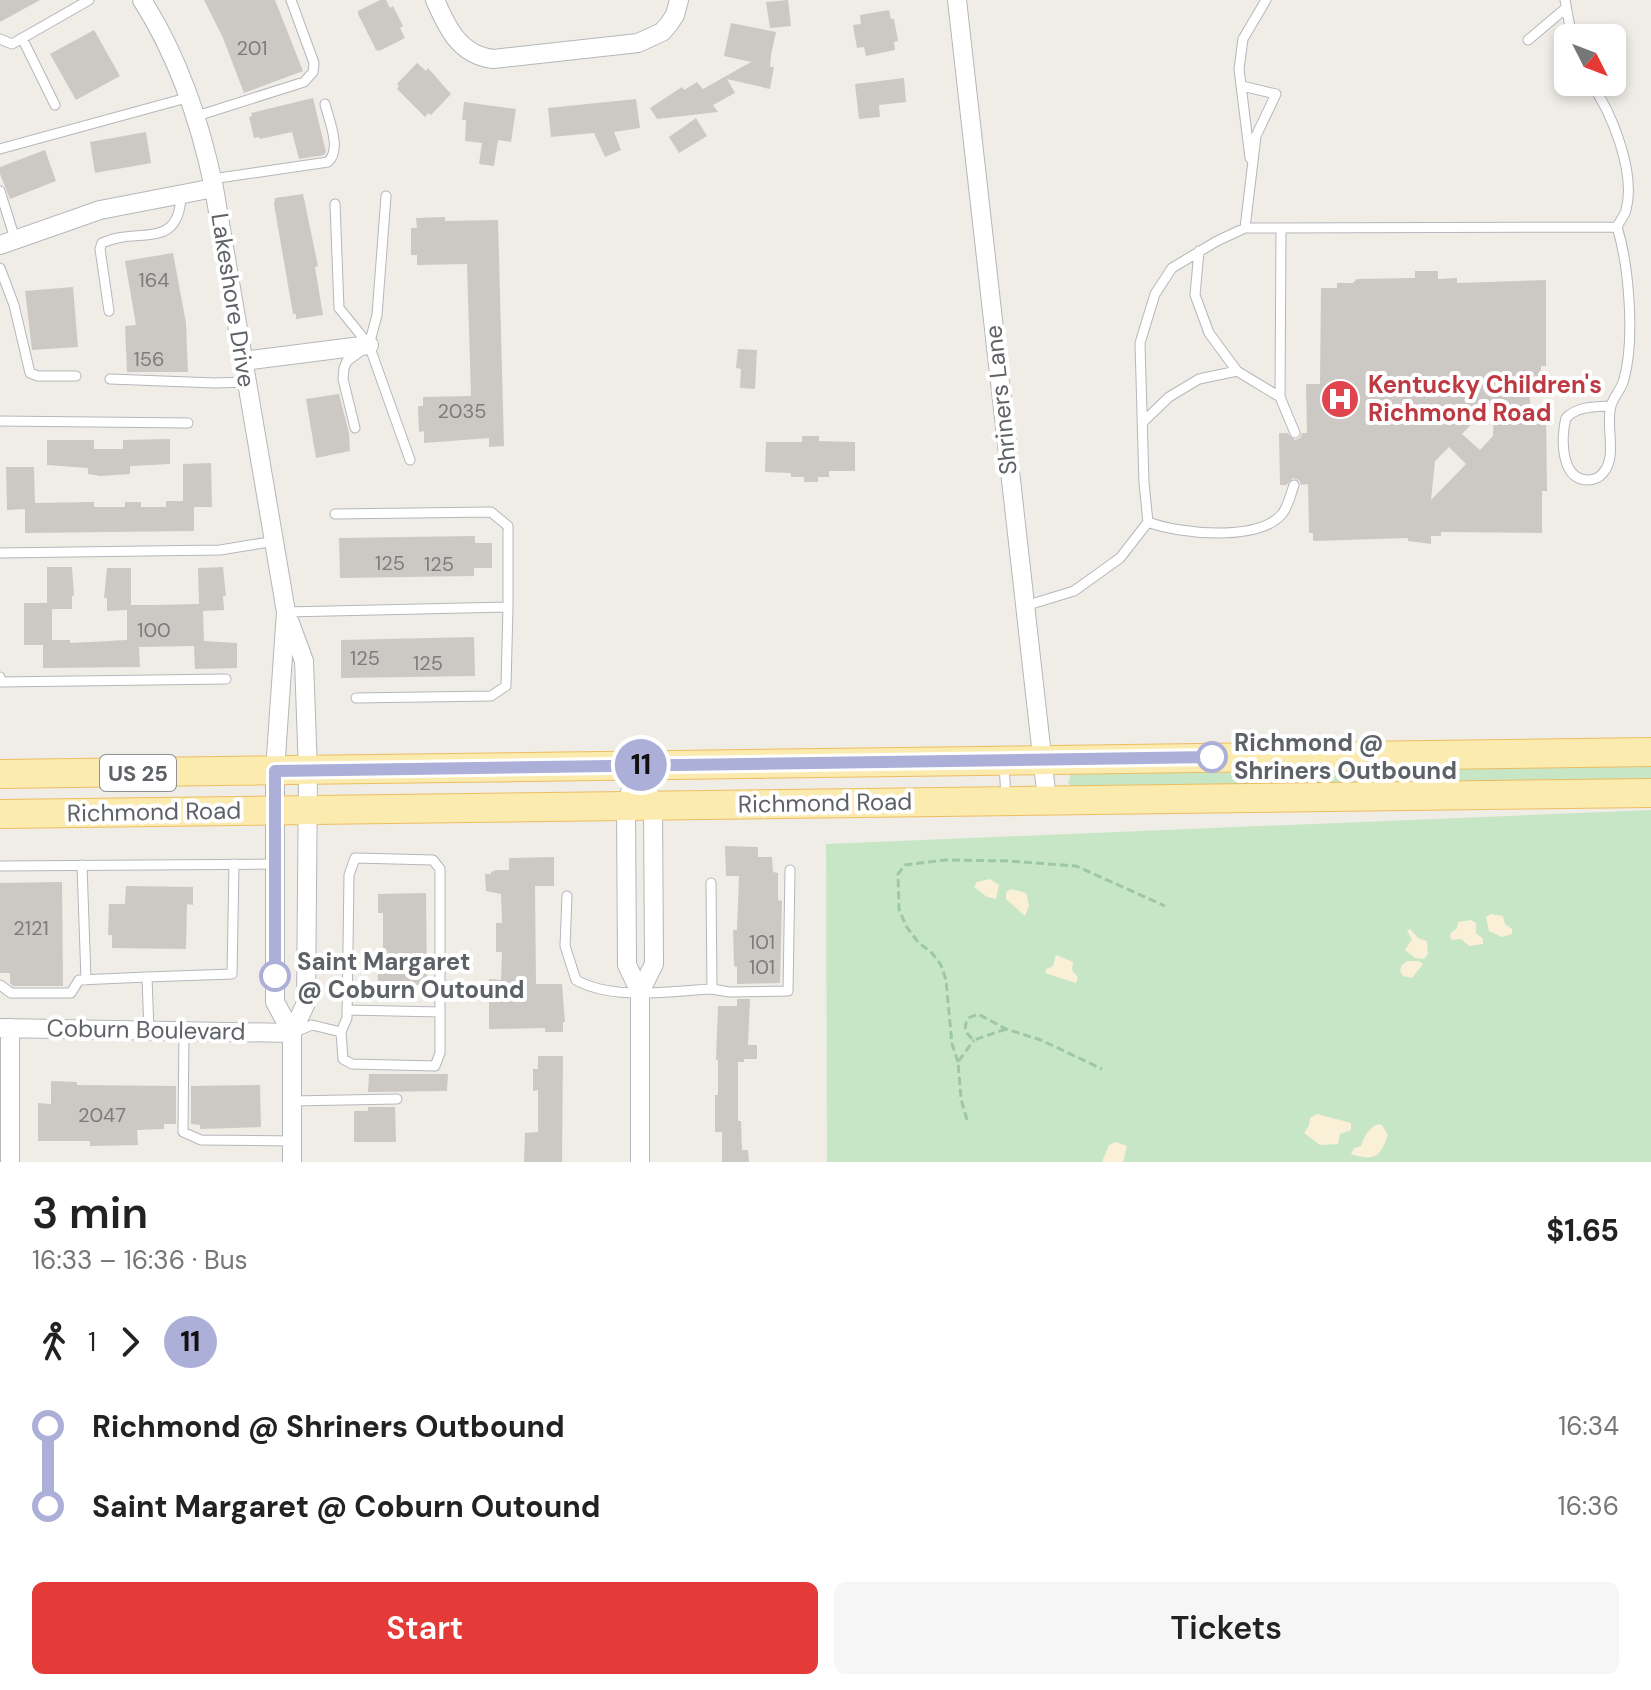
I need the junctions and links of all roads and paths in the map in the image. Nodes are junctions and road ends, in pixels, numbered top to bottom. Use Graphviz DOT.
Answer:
graph roads {
  1 [pos="89,0"];
  2 [pos="291,0"];
  3 [pos="435,0"];
  4 [pos="679,0"];
  5 [pos="957,0"];
  6 [pos="1266,0"];
  7 [pos="148,2"];
  8 [pos="1566,4"];
  9 [pos="1570,24"];
  10 [pos="22,38"];
  11 [pos="0,39"];
  12 [pos="1528,40"];
  13 [pos="1242,86"];
  14 [pos="1598,96"];
  15 [pos="190,97"];
  16 [pos="325,104"];
  17 [pos="55,105"];
  18 [pos="197,116"];
  19 [pos="0,149"];
  20 [pos="1252,166"];
  21 [pos="213,184"];
  22 [pos="0,191"];
  23 [pos="181,194"];
  24 [pos="386,196"];
  25 [pos="335,204"];
  26 [pos="1617,227"];
  27 [pos="1245,228"];
  28 [pos="1281,230"];
  29 [pos="8,242"];
  30 [pos="1199,251"];
  31 [pos="0,268"];
  32 [pos="109,311"];
  33 [pos="369,345"];
  34 [pos="243,361"];
  35 [pos="1237,371"];
  36 [pos="76,376"];
  37 [pos="110,379"];
  38 [pos="247,382"];
  39 [pos="1280,397"];
  40 [pos="1611,406"];
  41 [pos="0,421"];
  42 [pos="188,423"];
  43 [pos="1142,423"];
  44 [pos="355,428"];
  45 [pos="1295,433"];
  46 [pos="410,460"];
  47 [pos="1294,485"];
  48 [pos="335,514"];
  49 [pos="1148,522"];
  50 [pos="275,541"];
  51 [pos="0,553"];
  52 [pos="1025,606"];
  53 [pos="508,607"];
  54 [pos="286,612"];
  55 [pos="226,679"];
  56 [pos="0,680"];
  57 [pos="356,698"];
  58 [pos="1651,752"];
  59 [pos="1043,760"];
  60 [pos="1004,761"];
  61 [pos="638,765"];
  62 [pos="275,771"];
  63 [pos="308,771"];
  64 [pos="0,774"];
  65 [pos="1651,793"];
  66 [pos="1006,800"];
  67 [pos="1047,800"];
  68 [pos="639,805"];
  69 [pos="274,811"];
  70 [pos="306,811"];
  71 [pos="0,814"];
  72 [pos="234,864"];
  73 [pos="275,864"];
  74 [pos="82,865"];
  75 [pos="0,866"];
  76 [pos="790,870"];
  77 [pos="711,883"];
  78 [pos="567,896"];
  79 [pos="1165,906"];
  80 [pos="147,977"];
  81 [pos="86,980"];
  82 [pos="0,985"];
  83 [pos="712,989"];
  84 [pos="640,992"];
  85 [pos="347,1010"];
  86 [pos="440,1012"];
  87 [pos="5,1028"];
  88 [pos="1006,1029"];
  89 [pos="149,1031"];
  90 [pos="184,1031"];
  91 [pos="341,1032"];
  92 [pos="292,1033"];
  93 [pos="974,1040"];
  94 [pos="958,1062"];
  95 [pos="1102,1069"];
  96 [pos="397,1099"];
  97 [pos="292,1101"];
  98 [pos="967,1120"];
  99 [pos="292,1141"];
  100 [pos="10,1162"];
  101 [pos="292,1162"];
  102 [pos="640,1162"];
  1 -- 10 [label="lane"];
  2 -- 18 [label="lane"];
  3 -- 4 [label="street"];
  5 -- 52 [label="street, Shriners Lane"];
  6 -- 13 [label="lane"];
  7 -- 15 [label="street, Lakeshore Drive"];
  8 -- 9 [label="lane"];
  8 -- 12 [label="lane"];
  10 -- 11 [label="lane"];
  10 -- 17 [label="lane"];
  13 -- 20 [label="lane"];
  13 -- 20 [label="lane"];
  14 -- 26 [label="lane"];
  15 -- 18 [label="street, Lakeshore Drive"];
  15 -- 19 [label="lane"];
  16 -- 21 [label="lane"];
  18 -- 21 [label="street, Lakeshore Drive"];
  20 -- 27 [label="lane"];
  21 -- 23 [label="street"];
  21 -- 34 [label="street, Lakeshore Drive"];
  22 -- 29 [label="lane"];
  23 -- 29 [label="street"];
  23 -- 32 [label="lane"];
  24 -- 33 [label="lane"];
  25 -- 33 [label="lane"];
  26 -- 28 [label="lane"];
  26 -- 40 [label="lane"];
  27 -- 28 [label="lane"];
  27 -- 30 [label="lane"];
  28 -- 39 [label="lane"];
  30 -- 35 [label="lane"];
  30 -- 43 [label="lane"];
  31 -- 36 [label="lane"];
  33 -- 34 [label="street"];
  33 -- 44 [label="lane"];
  33 -- 46 [label="lane"];
  34 -- 38 [label="street, Lakeshore Drive"];
  35 -- 39 [label="lane"];
  35 -- 43 [label="lane"];
  37 -- 38 [label="lane"];
  38 -- 50 [label="street, Lakeshore Drive"];
  39 -- 45 [label="lane"];
  40 -- 40 [label="lane"];
  41 -- 42 [label="lane"];
  43 -- 49 [label="lane"];
  47 -- 49 [label="lane"];
  48 -- 53 [label="lane"];
  49 -- 52 [label="lane"];
  50 -- 51 [label="lane"];
  50 -- 54 [label="street, Lakeshore Drive"];
  52 -- 59 [label="street, Shriners Lane"];
  53 -- 54 [label="lane"];
  53 -- 57 [label="lane"];
  54 -- 62 [label="street, Lakeshore Drive"];
  54 -- 63 [label="street, Lakeshore Drive"];
  55 -- 56 [label="lane"];
  58 -- 59 [label="main road, Richmond Road / US 25"];
  59 -- 60 [label="main road, Richmond Road / US 25"];
  59 -- 67 [label="street, Shriners Lane"];
  60 -- 61 [label="main road, Richmond Road / US 25"];
  60 -- 66 [label="lane"];
  61 -- 63 [label="main road, Richmond Road / US 25"];
  61 -- 68 [label="street"];
  62 -- 63 [label="main road, Richmond Road / US 25"];
  62 -- 64 [label="main road, Richmond Road / US 25"];
  62 -- 69 [label="street, Lakeshore Drive"];
  63 -- 70 [label="street, Lakeshore Drive"];
  65 -- 67 [label="main road, Richmond Road / US 25"];
  66 -- 67 [label="main road, Richmond Road / US 25"];
  66 -- 68 [label="main road, Richmond Road / US 25"];
  68 -- 70 [label="main road, Richmond Road / US 25"];
  68 -- 84 [label="street"];
  68 -- 84 [label="street"];
  69 -- 70 [label="main road, Richmond Road / US 25"];
  69 -- 71 [label="main road, Richmond Road / US 25"];
  69 -- 73 [label="street, Lakeshore Drive"];
  70 -- 92 [label="street, Lakeshore Drive"];
  72 -- 73 [label="lane"];
  72 -- 74 [label="lane"];
  72 -- 80 [label="lane"];
  73 -- 92 [label="street, Lakeshore Drive"];
  74 -- 75 [label="lane"];
  74 -- 81 [label="lane"];
  76 -- 83 [label="lane"];
  77 -- 83 [label="lane"];
  78 -- 84 [label="lane"];
  79 -- 94 [label="path"];
  80 -- 81 [label="lane"];
  80 -- 89 [label="lane"];
  81 -- 82 [label="lane"];
  83 -- 84 [label="lane"];
  84 -- 102 [label="street"];
  85 -- 86 [label="lane"];
  85 -- 86 [label="lane"];
  85 -- 91 [label="lane"];
  86 -- 91 [label="lane"];
  87 -- 89 [label="street, Coburn Boulevard"];
  87 -- 100 [label="street"];
  88 -- 93 [label="path"];
  88 -- 93 [label="path"];
  88 -- 95 [label="path"];
  89 -- 90 [label="street, Coburn Boulevard"];
  90 -- 92 [label="street, Coburn Boulevard"];
  90 -- 99 [label="lane"];
  91 -- 92 [label="lane"];
  92 -- 97 [label="street"];
  93 -- 94 [label="path"];
  94 -- 98 [label="path"];
  96 -- 97 [label="lane"];
  97 -- 99 [label="street"];
  99 -- 101 [label="street"];
}
